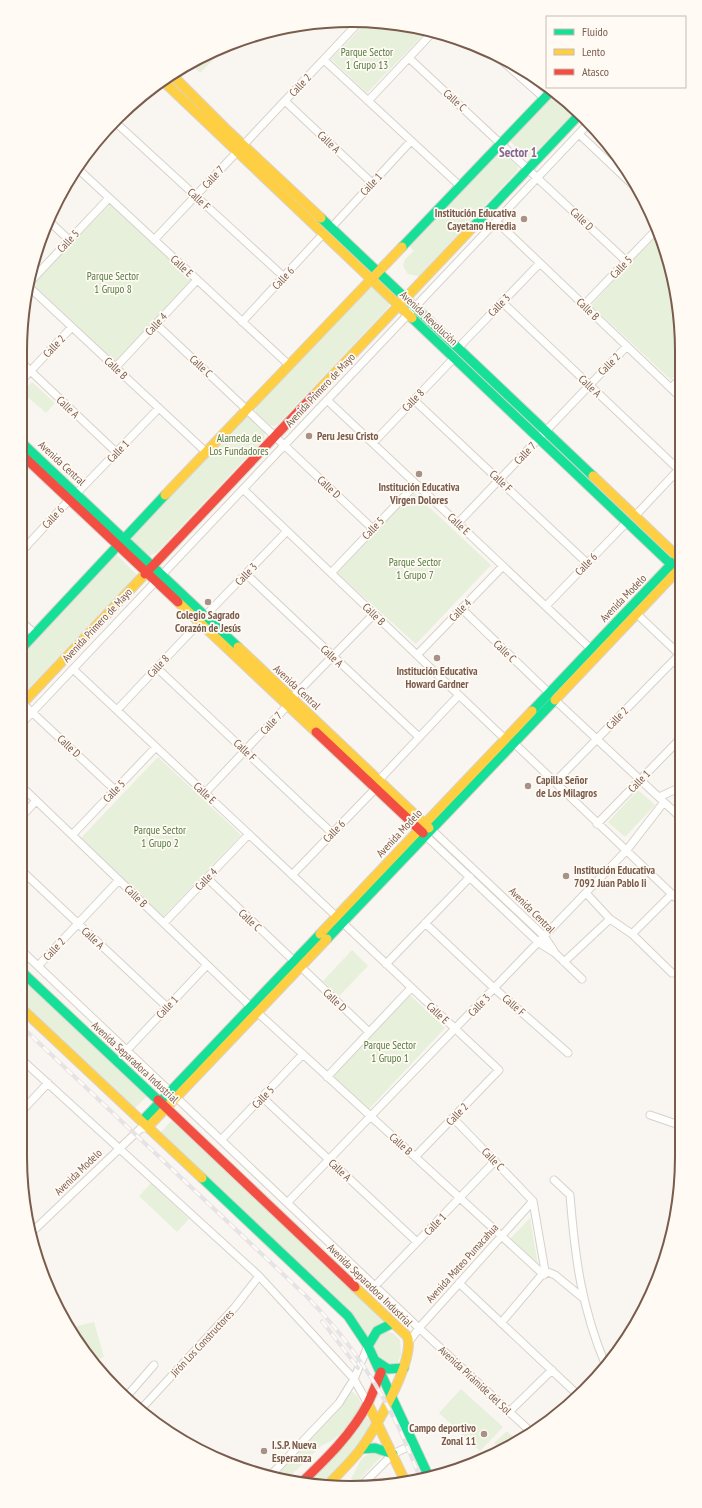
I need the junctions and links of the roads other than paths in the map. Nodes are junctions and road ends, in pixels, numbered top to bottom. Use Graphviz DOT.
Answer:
graph roads {
  1 [pos="354,27"];
  2 [pos="429,37"];
  3 [pos="409,58"];
  4 [pos="324,60"];
  5 [pos="512,69"];
  6 [pos="175,79"];
  7 [pos="167,85"];
  8 [pos="548,94"];
  9 [pos="544,98"];
  10 [pos="285,100"];
  11 [pos="368,101"];
  12 [pos="576,118"];
  13 [pos="119,125"];
  14 [pos="585,127"];
  15 [pos="580,134"];
  16 [pos="411,141"];
  17 [pos="501,143"];
  18 [pos="240,149"];
  19 [pos="617,167"];
  20 [pos="528,168"];
  21 [pos="81,172"];
  22 [pos="538,178"];
  23 [pos="372,183"];
  24 [pos="460,186"];
  25 [pos="196,196"];
  26 [pos="109,198"];
  27 [pos="496,221"];
  28 [pos="53,225"];
  29 [pos="331,228"];
  30 [pos="323,234"];
  31 [pos="653,234"];
  32 [pos="69,240"];
  33 [pos="154,240"];
  34 [pos="626,261"];
  35 [pos="540,263"];
  36 [pos="379,272"];
  37 [pos="36,275"];
  38 [pos="284,277"];
  39 [pos="197,280"];
  40 [pos="372,280"];
  41 [pos="33,290"];
  42 [pos="406,297"];
  43 [pos="502,302"];
  44 [pos="398,305"];
  45 [pos="584,305"];
  46 [pos="415,306"];
  47 [pos="408,314"];
  48 [pos="242,322"];
  49 [pos="156,324"];
  50 [pos="72,327"];
  51 [pos="627,346"];
  52 [pos="459,347"];
  53 [pos="454,358"];
  54 [pos="289,365"];
  55 [pos="27,367"];
  56 [pos="115,368"];
  57 [pos="31,371"];
  58 [pos="27,375"];
  59 [pos="675,384"];
  60 [pos="589,385"];
  61 [pos="671,388"];
  62 [pos="675,392"];
  63 [pos="327,400"];
  64 [pos="414,400"];
  65 [pos="159,408"];
  66 [pos="246,409"];
  67 [pos="542,435"];
  68 [pos="275,436"];
  69 [pos="373,443"];
  70 [pos="285,445"];
  71 [pos="27,448"];
  72 [pos="206,452"];
  73 [pos="116,453"];
  74 [pos="27,459"];
  75 [pos="675,465"];
  76 [pos="675,473"];
  77 [pos="499,480"];
  78 [pos="416,484"];
  79 [pos="243,489"];
  80 [pos="74,496"];
  81 [pos="635,516"];
  82 [pos="627,522"];
  83 [pos="458,523"];
  84 [pos="373,529"];
  85 [pos="287,531"];
  86 [pos="121,542"];
  87 [pos="27,545"];
  88 [pos="675,553"];
  89 [pos="587,563"];
  90 [pos="503,566"];
  91 [pos="675,567"];
  92 [pos="149,568"];
  93 [pos="675,571"];
  94 [pos="675,571"];
  95 [pos="331,573"];
  96 [pos="246,574"];
  97 [pos="159,577"];
  98 [pos="546,606"];
  99 [pos="462,609"];
  100 [pos="374,614"];
  101 [pos="637,614"];
  102 [pos="203,619"];
  103 [pos="27,627"];
  104 [pos="35,634"];
  105 [pos="27,643"];
  106 [pos="591,649"];
  107 [pos="675,649"];
  108 [pos="417,655"];
  109 [pos="333,656"];
  110 [pos="675,659"];
  111 [pos="157,668"];
  112 [pos="73,669"];
  113 [pos="459,695"];
  114 [pos="27,697"];
  115 [pos="552,697"];
  116 [pos="289,703"];
  117 [pos="27,708"];
  118 [pos="117,710"];
  119 [pos="32,712"];
  120 [pos="27,717"];
  121 [pos="419,737"];
  122 [pos="596,740"];
  123 [pos="510,741"];
  124 [pos="675,744"];
  125 [pos="156,747"];
  126 [pos="245,750"];
  127 [pos="640,780"];
  128 [pos="555,782"];
  129 [pos="377,784"];
  130 [pos="116,790"];
  131 [pos="675,791"];
  132 [pos="27,792"];
  133 [pos="205,793"];
  134 [pos="662,800"];
  135 [pos="36,801"];
  136 [pos="27,811"];
  137 [pos="675,812"];
  138 [pos="597,824"];
  139 [pos="425,829"];
  140 [pos="332,833"];
  141 [pos="249,834"];
  142 [pos="72,835"];
  143 [pos="626,851"];
  144 [pos="292,875"];
  145 [pos="27,876"];
  146 [pos="470,877"];
  147 [pos="206,878"];
  148 [pos="119,880"];
  149 [pos="586,893"];
  150 [pos="672,894"];
  151 [pos="675,897"];
  152 [pos="610,919"];
  153 [pos="340,920"];
  154 [pos="164,923"];
  155 [pos="425,923"];
  156 [pos="78,924"];
  157 [pos="632,934"];
  158 [pos="544,936"];
  159 [pos="539,943"];
  160 [pos="554,953"];
  161 [pos="27,956"];
  162 [pos="564,962"];
  163 [pos="297,964"];
  164 [pos="386,964"];
  165 [pos="207,965"];
  166 [pos="38,966"];
  167 [pos="672,973"];
  168 [pos="27,977"];
  169 [pos="582,979"];
  170 [pos="411,988"];
  171 [pos="495,989"];
  172 [pos="167,1007"];
  173 [pos="254,1010"];
  174 [pos="27,1014"];
  175 [pos="455,1029"];
  176 [pos="369,1032"];
  177 [pos="127,1050"];
  178 [pos="568,1053"];
  179 [pos="303,1054"];
  180 [pos="27,1064"];
  181 [pos="499,1070"];
  182 [pos="327,1077"];
  183 [pos="48,1083"];
  184 [pos="174,1094"];
  185 [pos="262,1097"];
  186 [pos="27,1106"];
  187 [pos="164,1106"];
  188 [pos="650,1115"];
  189 [pos="371,1116"];
  190 [pos="453,1118"];
  191 [pos="675,1124"];
  192 [pos="143,1126"];
  193 [pos="222,1139"];
  194 [pos="119,1148"];
  195 [pos="415,1157"];
  196 [pos="329,1160"];
  197 [pos="495,1161"];
  198 [pos="554,1180"];
  199 [pos="460,1198"];
  200 [pos="533,1201"];
  201 [pos="288,1202"];
  202 [pos="35,1229"];
  203 [pos="502,1236"];
  204 [pos="417,1242"];
  205 [pos="545,1273"];
  206 [pos="259,1276"];
  207 [pos="459,1283"];
  208 [pos="375,1286"];
  209 [pos="583,1298"];
  210 [pos="501,1323"];
  211 [pos="394,1324"];
  212 [pos="419,1328"];
  213 [pos="410,1342"];
  214 [pos="368,1346"];
  215 [pos="375,1359"];
  216 [pos="603,1360"];
  217 [pos="154,1365"];
  218 [pos="404,1368"];
  219 [pos="552,1370"];
  220 [pos="381,1372"];
  221 [pos="354,1379"];
  222 [pos="574,1392"];
  223 [pos="392,1393"];
  224 [pos="130,1394"];
  225 [pos="368,1404"];
  226 [pos="144,1406"];
  227 [pos="509,1412"];
  228 [pos="378,1422"];
  229 [pos="527,1429"];
  230 [pos="414,1444"];
  231 [pos="361,1450"];
  232 [pos="393,1454"];
  233 [pos="274,1472"];
  234 [pos="427,1472"];
  235 [pos="403,1477"];
  236 [pos="306,1478"];
  237 [pos="333,1480"];
  238 [pos="367,1480"];
  1 -- 4 [label="street, Calle 2"];
  2 -- 3 [label="street"];
  3 -- 11 [label="street"];
  3 -- 17 [label="street, Calle C"];
  4 -- 10 [label="street, Calle 2"];
  4 -- 11 [label="street"];
  5 -- 9 [label="street"];
  6 -- 18 [label="main road, Avenida Revolución"];
  7 -- 18 [label="main road, Avenida Revolución"];
  8 -- 9 [label="main road"];
  9 -- 17 [label="main road"];
  10 -- 18 [label="street, Calle 2"];
  10 -- 23 [label="street, Calle A"];
  11 -- 16 [label="street"];
  12 -- 20 [label="main road, Avenida Primero de Mayo"];
  13 -- 25 [label="street, Calle F"];
  14 -- 15 [label="street, Avenida Primero de Mayo"];
  15 -- 19 [label="street"];
  15 -- 22 [label="street, Avenida Primero de Mayo"];
  16 -- 23 [label="street, Calle 1"];
  16 -- 24 [label="street"];
  17 -- 20 [label="street, Calle C"];
  17 -- 24 [label="main road"];
  18 -- 25 [label="street, Calle 7"];
  18 -- 29 [label="main road, Avenida Revolución"];
  18 -- 30 [label="main road, Avenida Revolución"];
  20 -- 22 [label="street, Calle D"];
  20 -- 42 [label="main road, Avenida Primero de Mayo"];
  21 -- 26 [label="street, Calle E"];
  22 -- 27 [label="street, Avenida Primero de Mayo"];
  22 -- 34 [label="street, Calle D"];
  23 -- 29 [label="street, Calle 1"];
  24 -- 36 [label="main road"];
  25 -- 33 [label="street, Calle 7"];
  25 -- 38 [label="street, Calle F"];
  26 -- 32 [label="street, Calle 5"];
  26 -- 33 [label="street, Calle E"];
  27 -- 35 [label="street, Calle B"];
  27 -- 46 [label="street, Avenida Primero de Mayo"];
  28 -- 32 [label="street"];
  29 -- 36 [label="main road, Avenida Revolución"];
  30 -- 38 [label="street, Calle 6"];
  30 -- 40 [label="main road, Avenida Revolución"];
  31 -- 34 [label="street, Calle 5"];
  32 -- 37 [label="street, Calle 5"];
  33 -- 39 [label="street, Calle E"];
  34 -- 45 [label="street, Calle 5"];
  35 -- 43 [label="street, Calle 3"];
  35 -- 45 [label="street, Calle B"];
  36 -- 40 [label="main road"];
  36 -- 42 [label="main road, Avenida Revolución"];
  38 -- 48 [label="street, Calle 6"];
  39 -- 48 [label="street, Calle E"];
  39 -- 49 [label="street, Calle 4"];
  40 -- 44 [label="main road, Avenida Revolución"];
  40 -- 54 [label="main road"];
  41 -- 50 [label="street, Calle B"];
  42 -- 44 [label="main road, Avenida Primero de Mayo"];
  42 -- 46 [label="main road, Avenida Revolución"];
  43 -- 52 [label="street, Calle 3"];
  43 -- 60 [label="street, Calle A"];
  44 -- 47 [label="main road, Avenida Revolución"];
  44 -- 68 [label="main road, Avenida Primero de Mayo"];
  45 -- 51 [label="street, Calle B"];
  46 -- 47 [label="street, Avenida Primero de Mayo"];
  46 -- 52 [label="main road, Avenida Revolución"];
  47 -- 53 [label="main road, Avenida Revolución"];
  47 -- 63 [label="street, Avenida Primero de Mayo"];
  48 -- 54 [label="street, Calle E"];
  49 -- 56 [label="street, Calle 4"];
  49 -- 66 [label="street, Calle C"];
  50 -- 56 [label="street, Calle B"];
  50 -- 57 [label="street, Calle 2"];
  51 -- 60 [label="street, Calle 2"];
  51 -- 61 [label="street, Calle B"];
  52 -- 67 [label="main road, Avenida Revolución"];
  53 -- 64 [label="street, Calle 8"];
  53 -- 67 [label="main road, Avenida Revolución"];
  54 -- 66 [label="main road"];
  55 -- 57 [label="street, Calle A"];
  56 -- 65 [label="street, Calle B"];
  57 -- 58 [label="street, Calle 2"];
  57 -- 73 [label="street, Calle A"];
  59 -- 61 [label="street"];
  60 -- 67 [label="street, Calle 2"];
  60 -- 75 [label="street, Calle A"];
  61 -- 62 [label="street, Calle B"];
  63 -- 69 [label="street, Calle E"];
  63 -- 70 [label="street, Avenida Primero de Mayo"];
  64 -- 69 [label="street, Calle 8"];
  64 -- 77 [label="street, Calle F"];
  65 -- 72 [label="street, Calle B"];
  65 -- 73 [label="street, Calle 1"];
  66 -- 68 [label="street, Calle C"];
  66 -- 72 [label="main road"];
  67 -- 77 [label="street, Calle 7"];
  67 -- 81 [label="main road, Avenida Revolución"];
  67 -- 82 [label="main road, Avenida Revolución"];
  68 -- 70 [label="street, Calle D"];
  68 -- 92 [label="main road, Avenida Primero de Mayo"];
  69 -- 78 [label="street, Calle E"];
  70 -- 79 [label="street, Avenida Primero de Mayo"];
  70 -- 84 [label="street, Calle D"];
  71 -- 80 [label="main road, Avenida Central"];
  72 -- 86 [label="main road"];
  73 -- 80 [label="street, Calle 1"];
  74 -- 80 [label="main road, Avenida Central"];
  76 -- 81 [label="street"];
  77 -- 83 [label="street, Calle 7"];
  77 -- 89 [label="street, Calle F"];
  78 -- 83 [label="street, Calle E"];
  78 -- 84 [label="street, Calle 5"];
  79 -- 85 [label="street, Calle B"];
  79 -- 97 [label="street, Avenida Primero de Mayo"];
  80 -- 86 [label="main road, Avenida Central"];
  80 -- 87 [label="street, Calle 6"];
  81 -- 88 [label="main road, Avenida Revolución"];
  82 -- 89 [label="street, Calle 6"];
  82 -- 91 [label="main road, Avenida Revolución"];
  83 -- 90 [label="street, Calle E"];
  84 -- 95 [label="street, Calle 5"];
  85 -- 95 [label="street, Calle B"];
  85 -- 96 [label="street, Calle 3"];
  86 -- 92 [label="main road, Avenida Central"];
  86 -- 104 [label="main road"];
  89 -- 98 [label="street, Calle 6"];
  90 -- 98 [label="street, Calle E"];
  90 -- 99 [label="street, Calle 4"];
  92 -- 97 [label="main road, Avenida Central"];
  92 -- 114 [label="main road, Avenida Primero de Mayo"];
  93 -- 101 [label="main road, Avenida Modelo"];
  94 -- 106 [label="main road, Avenida Modelo"];
  95 -- 100 [label="street, Calle B"];
  96 -- 102 [label="street, Calle 3"];
  96 -- 109 [label="street, Calle A"];
  97 -- 102 [label="main road, Avenida Central"];
  97 -- 112 [label="street, Avenida Primero de Mayo"];
  98 -- 106 [label="street, Calle E"];
  99 -- 108 [label="street, Calle 4"];
  99 -- 115 [label="street, Calle C"];
  100 -- 108 [label="street, Calle B"];
  100 -- 109 [label="street"];
  101 -- 107 [label="street"];
  101 -- 115 [label="main road, Avenida Modelo"];
  102 -- 111 [label="street, Calle 8"];
  102 -- 116 [label="main road, Avenida Central"];
  103 -- 104 [label="street"];
  104 -- 105 [label="main road"];
  106 -- 115 [label="main road, Avenida Modelo"];
  108 -- 113 [label="street, Calle B"];
  109 -- 116 [label="street"];
  109 -- 121 [label="street, Calle A"];
  110 -- 122 [label="street, Calle 2"];
  111 -- 118 [label="street, Calle 8"];
  111 -- 126 [label="street, Calle F"];
  112 -- 118 [label="street, Calle E"];
  112 -- 119 [label="street, Avenida Primero de Mayo"];
  113 -- 121 [label="street"];
  113 -- 123 [label="street, Calle B"];
  115 -- 122 [label="street, Calle C"];
  115 -- 123 [label="main road, Avenida Modelo"];
  116 -- 126 [label="street, Calle 7"];
  116 -- 129 [label="main road, Avenida Central"];
  117 -- 119 [label="street, Calle D"];
  118 -- 125 [label="street, Calle E"];
  119 -- 120 [label="street, Avenida Primero de Mayo"];
  119 -- 130 [label="street, Calle D"];
  121 -- 129 [label="street"];
  122 -- 127 [label="street, Calle C"];
  122 -- 128 [label="street, Calle 2"];
  123 -- 128 [label="street, Calle B"];
  123 -- 139 [label="main road, Avenida Modelo"];
  124 -- 127 [label="street, Calle 1"];
  125 -- 130 [label="street, Calle 5"];
  125 -- 133 [label="street, Calle E"];
  126 -- 133 [label="street, Calle 7"];
  126 -- 140 [label="street, Calle F"];
  127 -- 134 [label="street, Calle C"];
  127 -- 138 [label="street, Calle 1"];
  128 -- 138 [label="street, Calle B"];
  129 -- 139 [label="main road, Avenida Central"];
  129 -- 140 [label="street, Calle 6"];
  130 -- 142 [label="street, Calle 5"];
  131 -- 134 [label="street"];
  132 -- 135 [label="street, Calle B"];
  133 -- 141 [label="street, Calle E"];
  134 -- 137 [label="street, Calle C"];
  134 -- 143 [label="street, Calle 3"];
  135 -- 136 [label="street"];
  135 -- 142 [label="street, Calle B"];
  138 -- 143 [label="street, Calle B"];
  139 -- 146 [label="street, Avenida Central"];
  139 -- 153 [label="main road, Avenida Modelo"];
  139 -- 158 [label="street, Avenida Central"];
  140 -- 144 [label="street, Calle 6"];
  141 -- 144 [label="street, Calle E"];
  141 -- 147 [label="street, Calle 4"];
  142 -- 148 [label="street, Calle B"];
  143 -- 149 [label="street, Calle 3"];
  143 -- 150 [label="street, Calle B"];
  144 -- 153 [label="street, Calle E"];
  145 -- 156 [label="street, Calle A"];
  146 -- 155 [label="street"];
  146 -- 159 [label="street, Avenida Central"];
  147 -- 154 [label="street, Calle 4"];
  147 -- 163 [label="street, Calle C"];
  148 -- 154 [label="street, Calle B"];
  148 -- 156 [label="street, Calle 2"];
  149 -- 152 [label="street"];
  149 -- 158 [label="street, Calle 3"];
  150 -- 151 [label="street"];
  150 -- 157 [label="street"];
  152 -- 157 [label="street"];
  152 -- 162 [label="street"];
  153 -- 163 [label="main road, Avenida Modelo"];
  153 -- 164 [label="street, Calle E"];
  154 -- 165 [label="street, Calle B"];
  155 -- 164 [label="street"];
  155 -- 171 [label="street, Calle F"];
  156 -- 166 [label="street, Calle 2"];
  156 -- 172 [label="street, Calle A"];
  157 -- 167 [label="street"];
  158 -- 159 [label="street, Calle 3"];
  158 -- 160 [label="street, Avenida Central"];
  159 -- 160 [label="street, Avenida Central"];
  159 -- 171 [label="street, Calle 3"];
  160 -- 162 [label="street, Avenida Central"];
  161 -- 166 [label="street, Avenida Separadora Industrial"];
  162 -- 169 [label="street, Avenida Central"];
  163 -- 173 [label="main road, Avenida Modelo"];
  163 -- 176 [label="street, Calle D"];
  164 -- 170 [label="street, Calle E"];
  165 -- 172 [label="street, Calle 1"];
  165 -- 173 [label="street, Calle B"];
  166 -- 177 [label="street, Avenida Separadora Industrial"];
  168 -- 187 [label="main road, Avenida Separadora Industrial"];
  170 -- 175 [label="street, Calle E"];
  170 -- 176 [label="street"];
  171 -- 175 [label="street, Calle 3"];
  171 -- 178 [label="street, Calle F"];
  172 -- 177 [label="street, Calle 1"];
  173 -- 179 [label="street, Calle B"];
  173 -- 184 [label="main road, Avenida Modelo"];
  174 -- 192 [label="main road"];
  175 -- 181 [label="street, Calle E"];
  175 -- 189 [label="street, Calle 3"];
  176 -- 182 [label="street"];
  177 -- 184 [label="street, Avenida Separadora Industrial"];
  179 -- 182 [label="street, Calle B"];
  179 -- 185 [label="street, Calle 5"];
  180 -- 183 [label="street"];
  181 -- 190 [label="street, Calle 2"];
  182 -- 189 [label="street, Calle B"];
  183 -- 186 [label="street"];
  183 -- 194 [label="street"];
  184 -- 187 [label="main road, Avenida Modelo"];
  184 -- 193 [label="street, Avenida Separadora Industrial"];
  185 -- 193 [label="street, Calle 5"];
  185 -- 196 [label="street, Calle A"];
  187 -- 192 [label="main road, Avenida Modelo"];
  187 -- 211 [label="main road, Avenida Separadora Industrial"];
  188 -- 191 [label="street"];
  189 -- 195 [label="street, Calle B"];
  189 -- 196 [label="street, Calle 3"];
  190 -- 195 [label="street, Calle 2"];
  190 -- 197 [label="street, Calle C"];
  192 -- 194 [label="street, Avenida Modelo"];
  192 -- 214 [label="main road"];
  193 -- 201 [label="street, Avenida Separadora Industrial"];
  194 -- 202 [label="street, Avenida Modelo"];
  194 -- 206 [label="street"];
  195 -- 199 [label="street, Calle B"];
  196 -- 201 [label="street, Calle 3"];
  196 -- 204 [label="street, Calle A"];
  197 -- 199 [label="street, Calle 1"];
  197 -- 200 [label="street, Calle C"];
  198 -- 209 [label="street"];
  199 -- 203 [label="street, Calle B"];
  199 -- 204 [label="street, Calle 1"];
  200 -- 203 [label="street, Avenida Mateo Pumacahua"];
  200 -- 205 [label="street"];
  201 -- 208 [label="street, Avenida Separadora Industrial"];
  203 -- 205 [label="street, Calle B"];
  203 -- 207 [label="street, Avenida Mateo Pumacahua"];
  204 -- 208 [label="street, Calle 1"];
  205 -- 209 [label="street, Calle B"];
  205 -- 210 [label="street"];
  206 -- 221 [label="street"];
  206 -- 226 [label="street, Jirón Los Constructores"];
  207 -- 210 [label="street"];
  207 -- 212 [label="street, Avenida Mateo Pumacahua"];
  208 -- 212 [label="street, Avenida Separadora Industrial"];
  209 -- 216 [label="street"];
  210 -- 219 [label="street"];
  211 -- 213 [label="main road, Avenida Separadora Industrial"];
  211 -- 214 [label="main road"];
  212 -- 213 [label="street, Avenida Mateo Pumacahua"];
  212 -- 227 [label="street, Avenida Pirámide del Sol"];
  213 -- 218 [label="main road, Avenida Separadora Industrial"];
  214 -- 215 [label="main road"];
  214 -- 221 [label="street"];
  215 -- 218 [label="main road"];
  215 -- 220 [label="main road"];
  217 -- 224 [label="street"];
  218 -- 223 [label="main road, Avenida Separadora Industrial"];
  219 -- 222 [label="street"];
  219 -- 227 [label="street"];
  220 -- 223 [label="main road"];
  220 -- 225 [label="main road"];
  221 -- 225 [label="street"];
  221 -- 233 [label="street"];
  223 -- 228 [label="main road"];
  223 -- 230 [label="main road"];
  225 -- 228 [label="main road"];
  225 -- 236 [label="main road"];
  227 -- 229 [label="street, Avenida Pirámide del Sol"];
  228 -- 231 [label="main road"];
  228 -- 232 [label="main road"];
  230 -- 232 [label="street"];
  230 -- 234 [label="main road"];
  231 -- 232 [label="main road"];
  231 -- 237 [label="main road"];
  232 -- 235 [label="main road"];
  232 -- 238 [label="street"];
}
